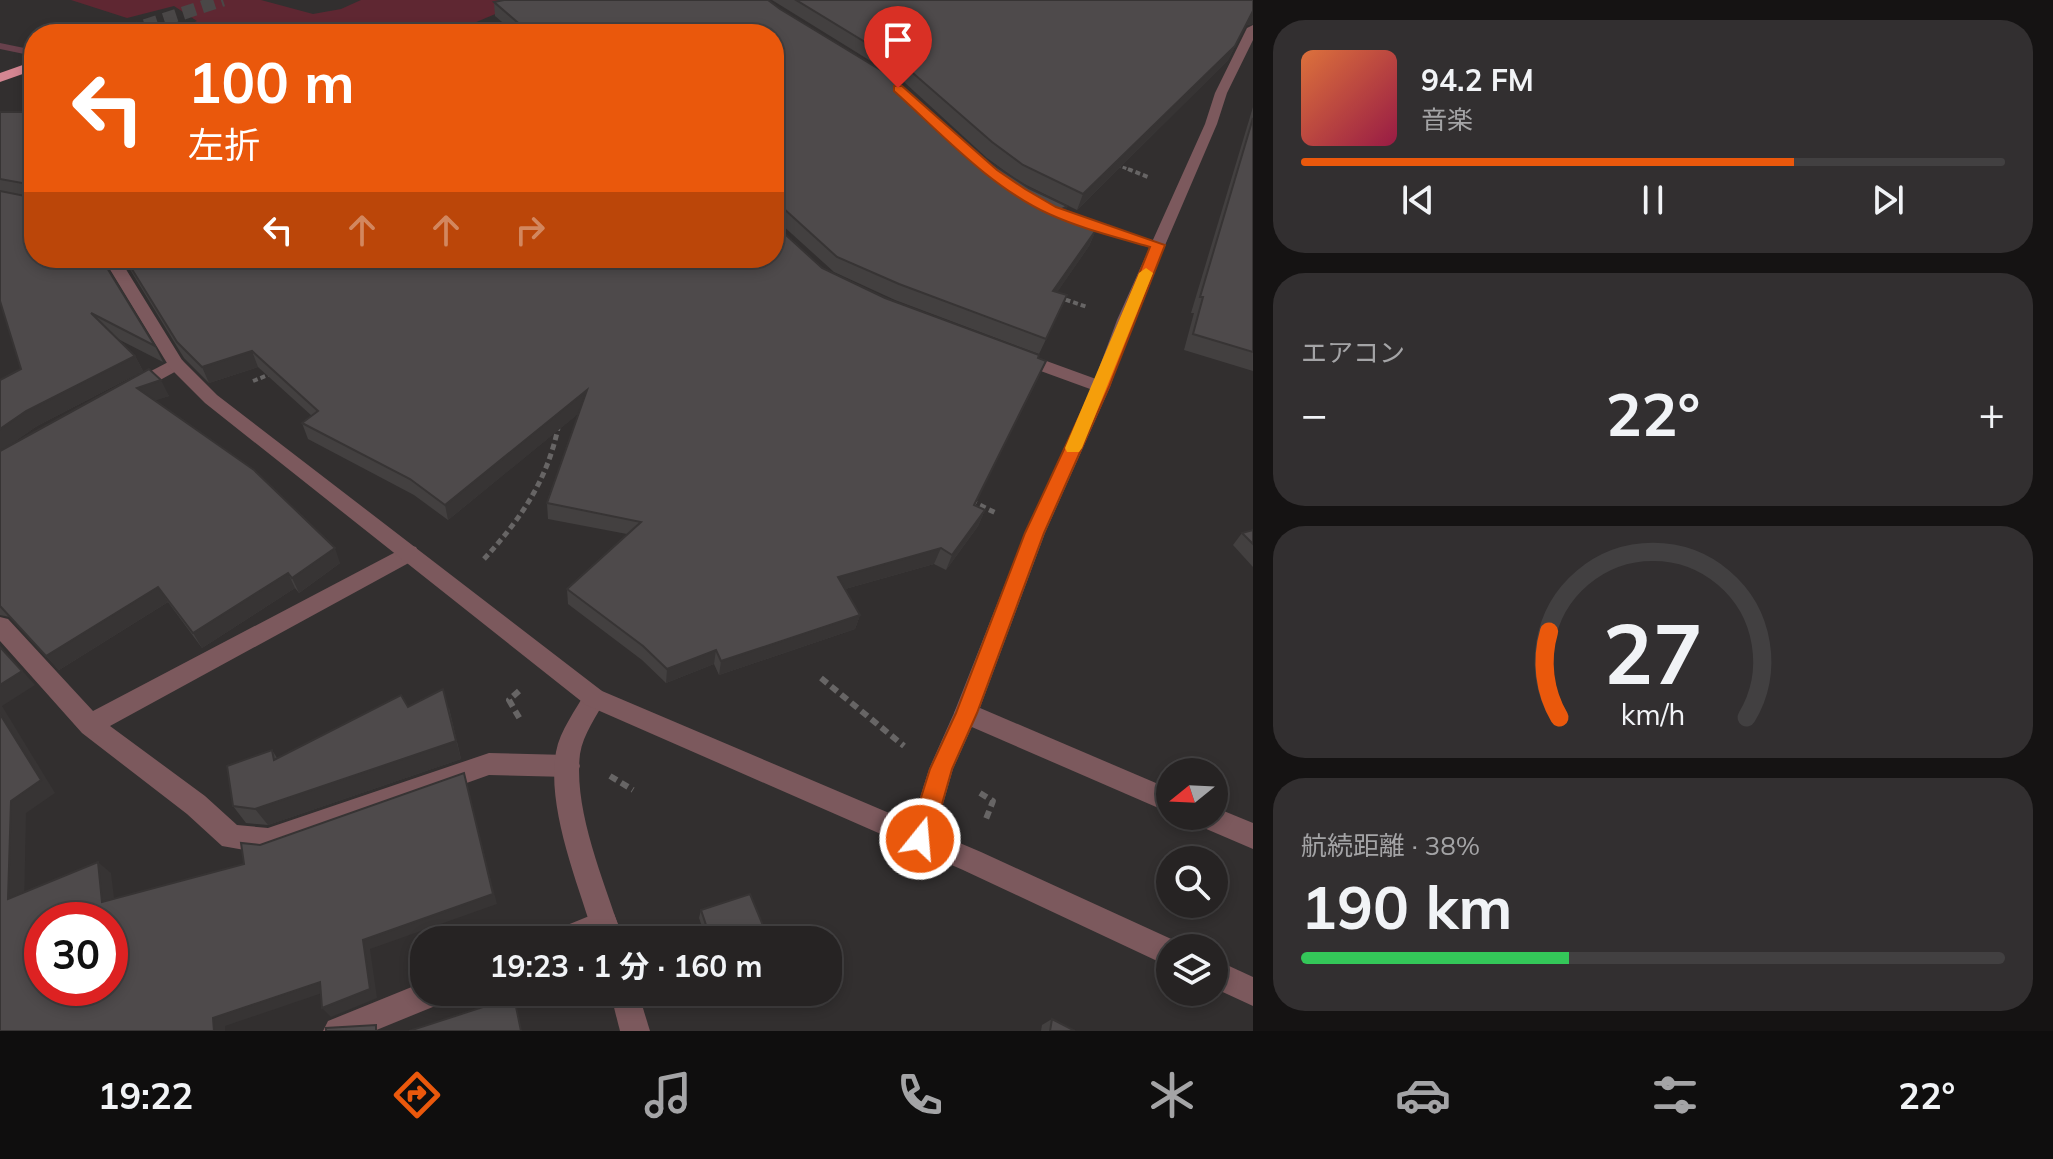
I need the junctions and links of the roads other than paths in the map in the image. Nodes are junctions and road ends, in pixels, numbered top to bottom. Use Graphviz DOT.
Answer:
graph roads {
  1 [pos="1253,28"];
  2 [pos="24,69"];
  3 [pos="0,78"];
  4 [pos="1031,198"];
  5 [pos="1158,245"];
  6 [pos="117,268"];
  7 [pos="1001,350"];
  8 [pos="176,364"];
  9 [pos="1101,387"];
  10 [pos="112,398"];
  11 [pos="409,553"];
  12 [pos="0,626"];
  13 [pos="594,698"];
  14 [pos="966,713"];
  15 [pos="90,725"];
  16 [pos="568,766"];
  17 [pos="1156,795"];
  18 [pos="1228,825"];
  19 [pos="1253,836"];
  20 [pos="920,839"];
  21 [pos="604,926"];
  22 [pos="1156,947"];
  23 [pos="1228,980"];
  24 [pos="1253,992"];
  25 [pos="410,1002"];
  26 [pos="628,1006"];
  27 [pos="338,1031"];
  28 [pos="635,1031"];
  1 -- 5 [label="street"];
  2 -- 3 [label="highway"];
  4 -- 5 [label="street"];
  5 -- 9 [label="street"];
  6 -- 8 [label="street"];
  7 -- 9 [label="street"];
  8 -- 10 [label="street"];
  8 -- 11 [label="street"];
  9 -- 14 [label="street"];
  11 -- 13 [label="street"];
  11 -- 15 [label="street"];
  12 -- 15 [label="street"];
  13 -- 16 [label="street"];
  13 -- 20 [label="street"];
  14 -- 17 [label="street"];
  14 -- 20 [label="street"];
  15 -- 16 [label="street"];
  16 -- 21 [label="street"];
  18 -- 19 [label="street"];
  20 -- 22 [label="street"];
  23 -- 24 [label="street"];
  25 -- 27 [label="street"];
  26 -- 28 [label="street"];
}
